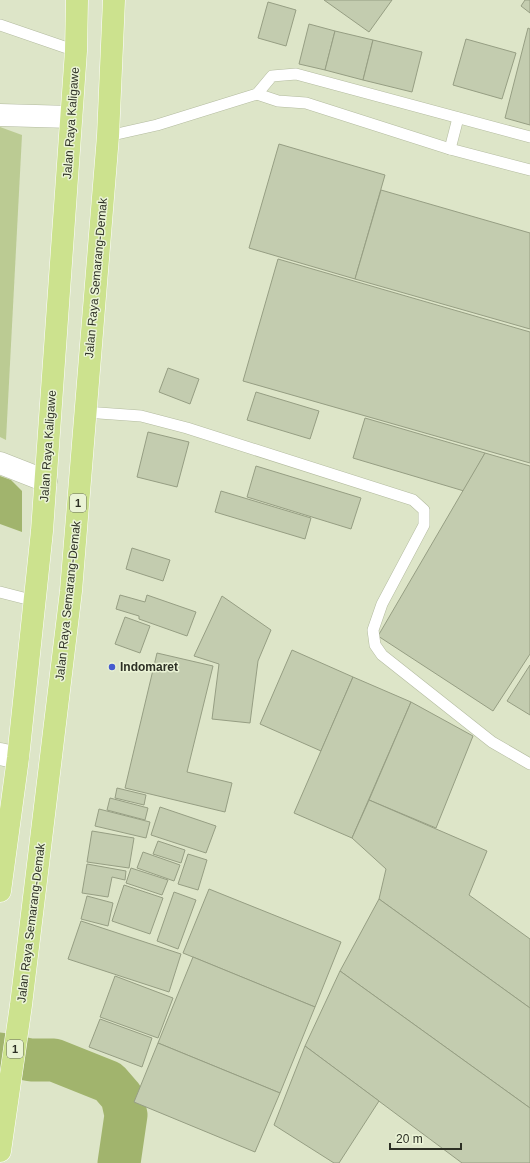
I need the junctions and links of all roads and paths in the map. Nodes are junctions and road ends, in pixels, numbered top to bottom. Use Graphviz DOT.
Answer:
graph roads {
  1 [pos="77,0"];
  2 [pos="114,0"];
  3 [pos="0,25"];
  4 [pos="76,51"];
  5 [pos="257,94"];
  6 [pos="0,115"];
  7 [pos="71,117"];
  8 [pos="458,118"];
  9 [pos="117,134"];
  10 [pos="530,137"];
  11 [pos="450,149"];
  12 [pos="530,170"];
  13 [pos="85,412"];
  14 [pos="4,464"];
  15 [pos="38,478"];
  16 [pos="0,592"];
  17 [pos="35,601"];
  18 [pos="9,756"];
  19 [pos="530,764"];
  20 [pos="0,891"];
  21 [pos="0,1151"];
  1 -- 4 [label="highway, Jalan Raya Kaligawe"];
  2 -- 9 [label="highway, Jalan Raya Semarang-Demak / 1"];
  3 -- 4 [label="lane"];
  4 -- 7 [label="highway, Jalan Raya Kaligawe"];
  5 -- 8 [label="lane"];
  5 -- 9 [label="lane"];
  5 -- 11 [label="lane"];
  6 -- 7 [label="street"];
  7 -- 15 [label="highway, Jalan Raya Kaligawe"];
  8 -- 10 [label="lane"];
  8 -- 11 [label="lane"];
  9 -- 13 [label="highway, Jalan Raya Semarang-Demak / 1"];
  11 -- 12 [label="lane"];
  13 -- 19 [label="lane"];
  13 -- 21 [label="highway, Jalan Raya Semarang-Demak / 1"];
  14 -- 15 [label="street"];
  15 -- 17 [label="highway, Jalan Raya Kaligawe"];
  16 -- 17 [label="lane"];
  17 -- 18 [label="highway, Jalan Raya Kaligawe"];
  18 -- 20 [label="highway, Jalan Raya Kaligawe"];
}
